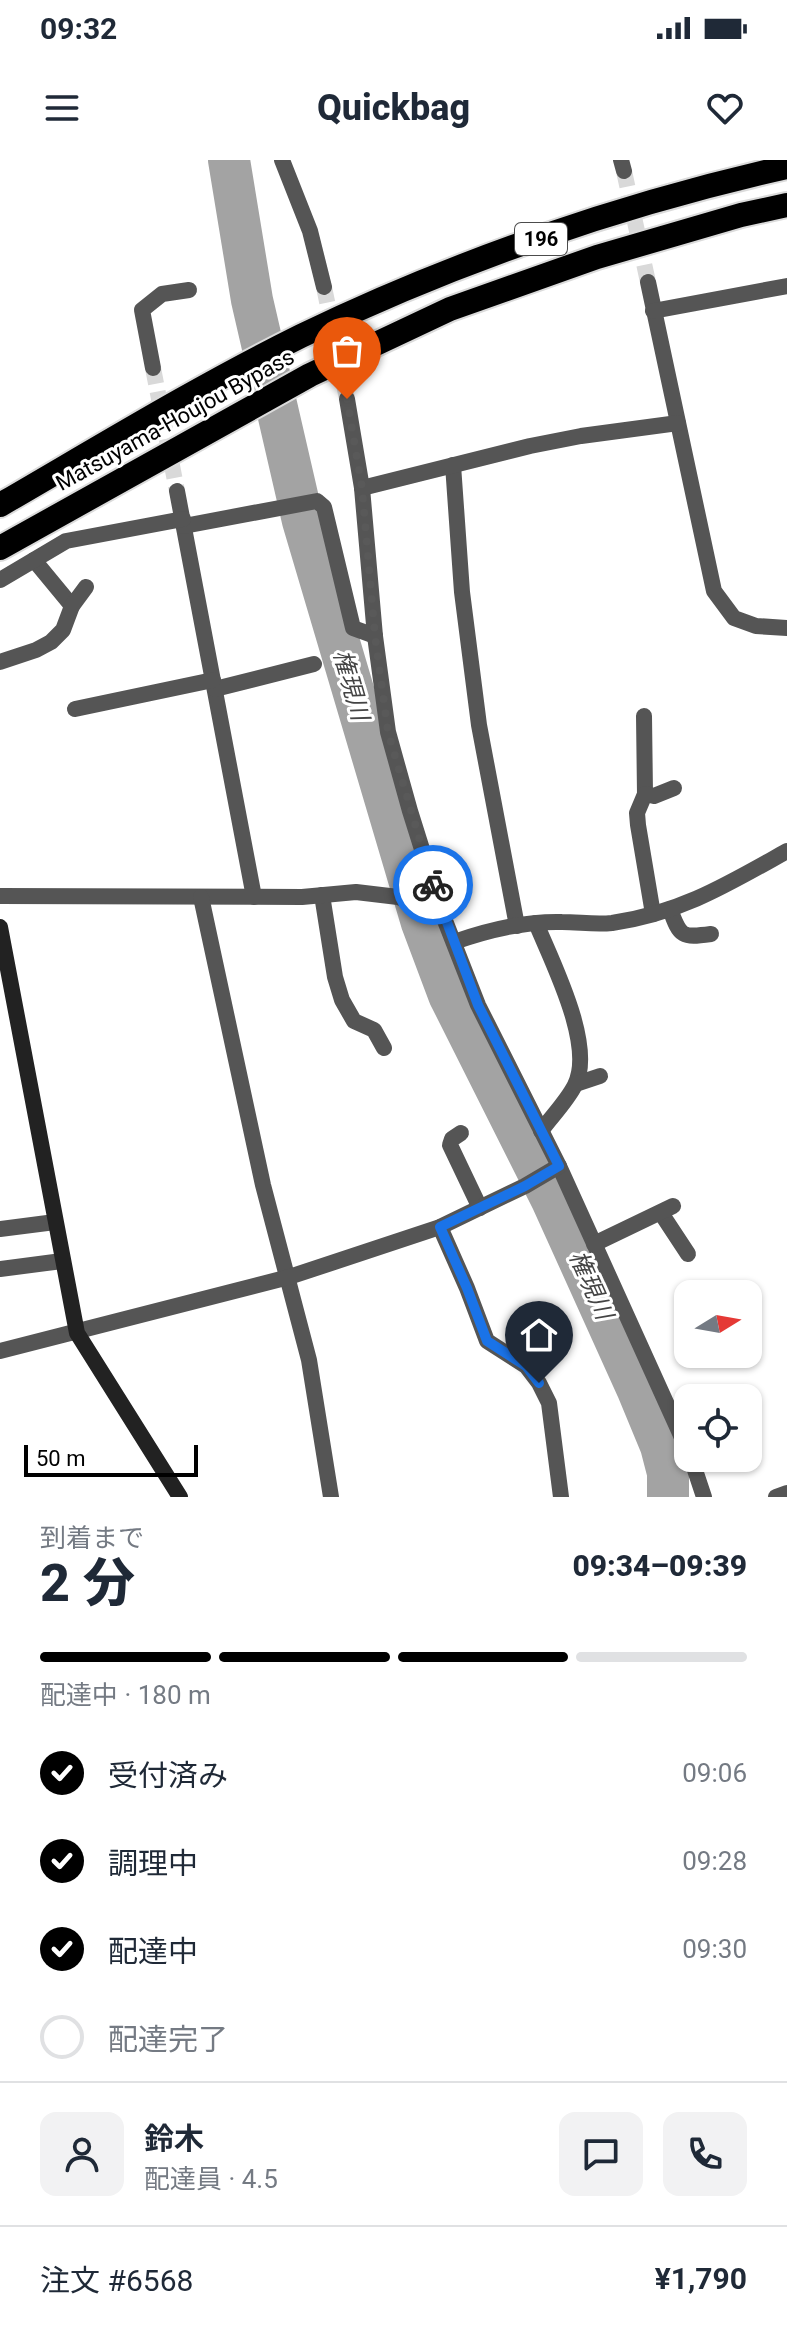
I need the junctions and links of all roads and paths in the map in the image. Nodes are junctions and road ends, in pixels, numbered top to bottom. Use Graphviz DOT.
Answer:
graph roads {
  1 [pos="282,160"];
  2 [pos="787,167"];
  3 [pos="787,205"];
  4 [pos="648,282"];
  5 [pos="787,286"];
  6 [pos="324,287"];
  7 [pos="189,290"];
  8 [pos="653,311"];
  9 [pos="153,368"];
  10 [pos="347,399"];
  11 [pos="678,423"];
  12 [pos="453,465"];
  13 [pos="362,488"];
  14 [pos="177,491"];
  15 [pos="0,505"];
  16 [pos="184,523"];
  17 [pos="0,548"];
  18 [pos="34,560"];
  19 [pos="0,580"];
  20 [pos="86,587"];
  21 [pos="72,606"];
  22 [pos="787,628"];
  23 [pos="375,636"];
  24 [pos="0,662"];
  25 [pos="314,664"];
  26 [pos="214,685"];
  27 [pos="75,709"];
  28 [pos="644,716"];
  29 [pos="674,788"];
  30 [pos="645,794"];
  31 [pos="787,851"];
  32 [pos="322,895"];
  33 [pos="0,896"];
  34 [pos="201,897"];
  35 [pos="254,897"];
  36 [pos="670,909"];
  37 [pos="437,912"];
  38 [pos="653,914"];
  39 [pos="536,923"];
  40 [pos="517,926"];
  41 [pos="0,927"];
  42 [pos="711,934"];
  43 [pos="454,942"];
  44 [pos="384,1048"];
  45 [pos="600,1076"];
  46 [pos="576,1084"];
  47 [pos="541,1131"];
  48 [pos="461,1133"];
  49 [pos="555,1168"];
  50 [pos="480,1208"];
  51 [pos="55,1222"];
  52 [pos="440,1227"];
  53 [pos="0,1229"];
  54 [pos="594,1244"];
  55 [pos="688,1254"];
  56 [pos="62,1261"];
  57 [pos="0,1269"];
  58 [pos="289,1277"];
  59 [pos="77,1333"];
  60 [pos="0,1351"];
  61 [pos="674,1420"];
  62 [pos="696,1472"];
  63 [pos="787,1493"];
  64 [pos="180,1497"];
  65 [pos="331,1497"];
  66 [pos="561,1497"];
  67 [pos="704,1497"];
  68 [pos="776,1497"];
  1 -- 6 [label="street"];
  2 -- 15 [label="highway, Matsuyama-Houjou Bypass / 196"];
  3 -- 17 [label="highway, Matsuyama-Houjou Bypass / 196"];
  4 -- 8 [label="street"];
  5 -- 8 [label="street"];
  7 -- 9 [label="street"];
  8 -- 11 [label="street"];
  10 -- 13 [label="street"];
  11 -- 12 [label="street"];
  11 -- 22 [label="street"];
  12 -- 13 [label="street"];
  12 -- 40 [label="street"];
  13 -- 23 [label="street"];
  14 -- 16 [label="street"];
  16 -- 18 [label="street"];
  16 -- 23 [label="street"];
  16 -- 26 [label="street"];
  18 -- 19 [label="street"];
  18 -- 21 [label="street"];
  20 -- 21 [label="street"];
  21 -- 24 [label="street"];
  23 -- 37 [label="street"];
  25 -- 26 [label="street"];
  26 -- 27 [label="street"];
  26 -- 35 [label="street"];
  28 -- 30 [label="street"];
  29 -- 30 [label="street"];
  30 -- 38 [label="street"];
  31 -- 36 [label="street"];
  32 -- 35 [label="street"];
  32 -- 37 [label="street"];
  32 -- 44 [label="street"];
  33 -- 34 [label="street"];
  34 -- 35 [label="street"];
  34 -- 58 [label="street"];
  36 -- 38 [label="street"];
  36 -- 42 [label="street"];
  37 -- 43 [label="street"];
  38 -- 39 [label="street"];
  39 -- 40 [label="street"];
  39 -- 46 [label="street"];
  40 -- 43 [label="street"];
  41 -- 51 [label="street"];
  43 -- 47 [label="street"];
  45 -- 46 [label="street"];
  46 -- 47 [label="street"];
  47 -- 49 [label="street"];
  48 -- 50 [label="street"];
  49 -- 50 [label="street"];
  49 -- 54 [label="street"];
  50 -- 52 [label="street"];
  51 -- 53 [label="street"];
  51 -- 56 [label="street"];
  52 -- 58 [label="street"];
  52 -- 66 [label="street"];
  54 -- 55 [label="street"];
  54 -- 61 [label="street"];
  56 -- 57 [label="street"];
  56 -- 59 [label="street"];
  58 -- 59 [label="street"];
  58 -- 65 [label="street"];
  59 -- 60 [label="street"];
  59 -- 64 [label="street"];
  62 -- 67 [label="street"];
  63 -- 68 [label="street"];
}
